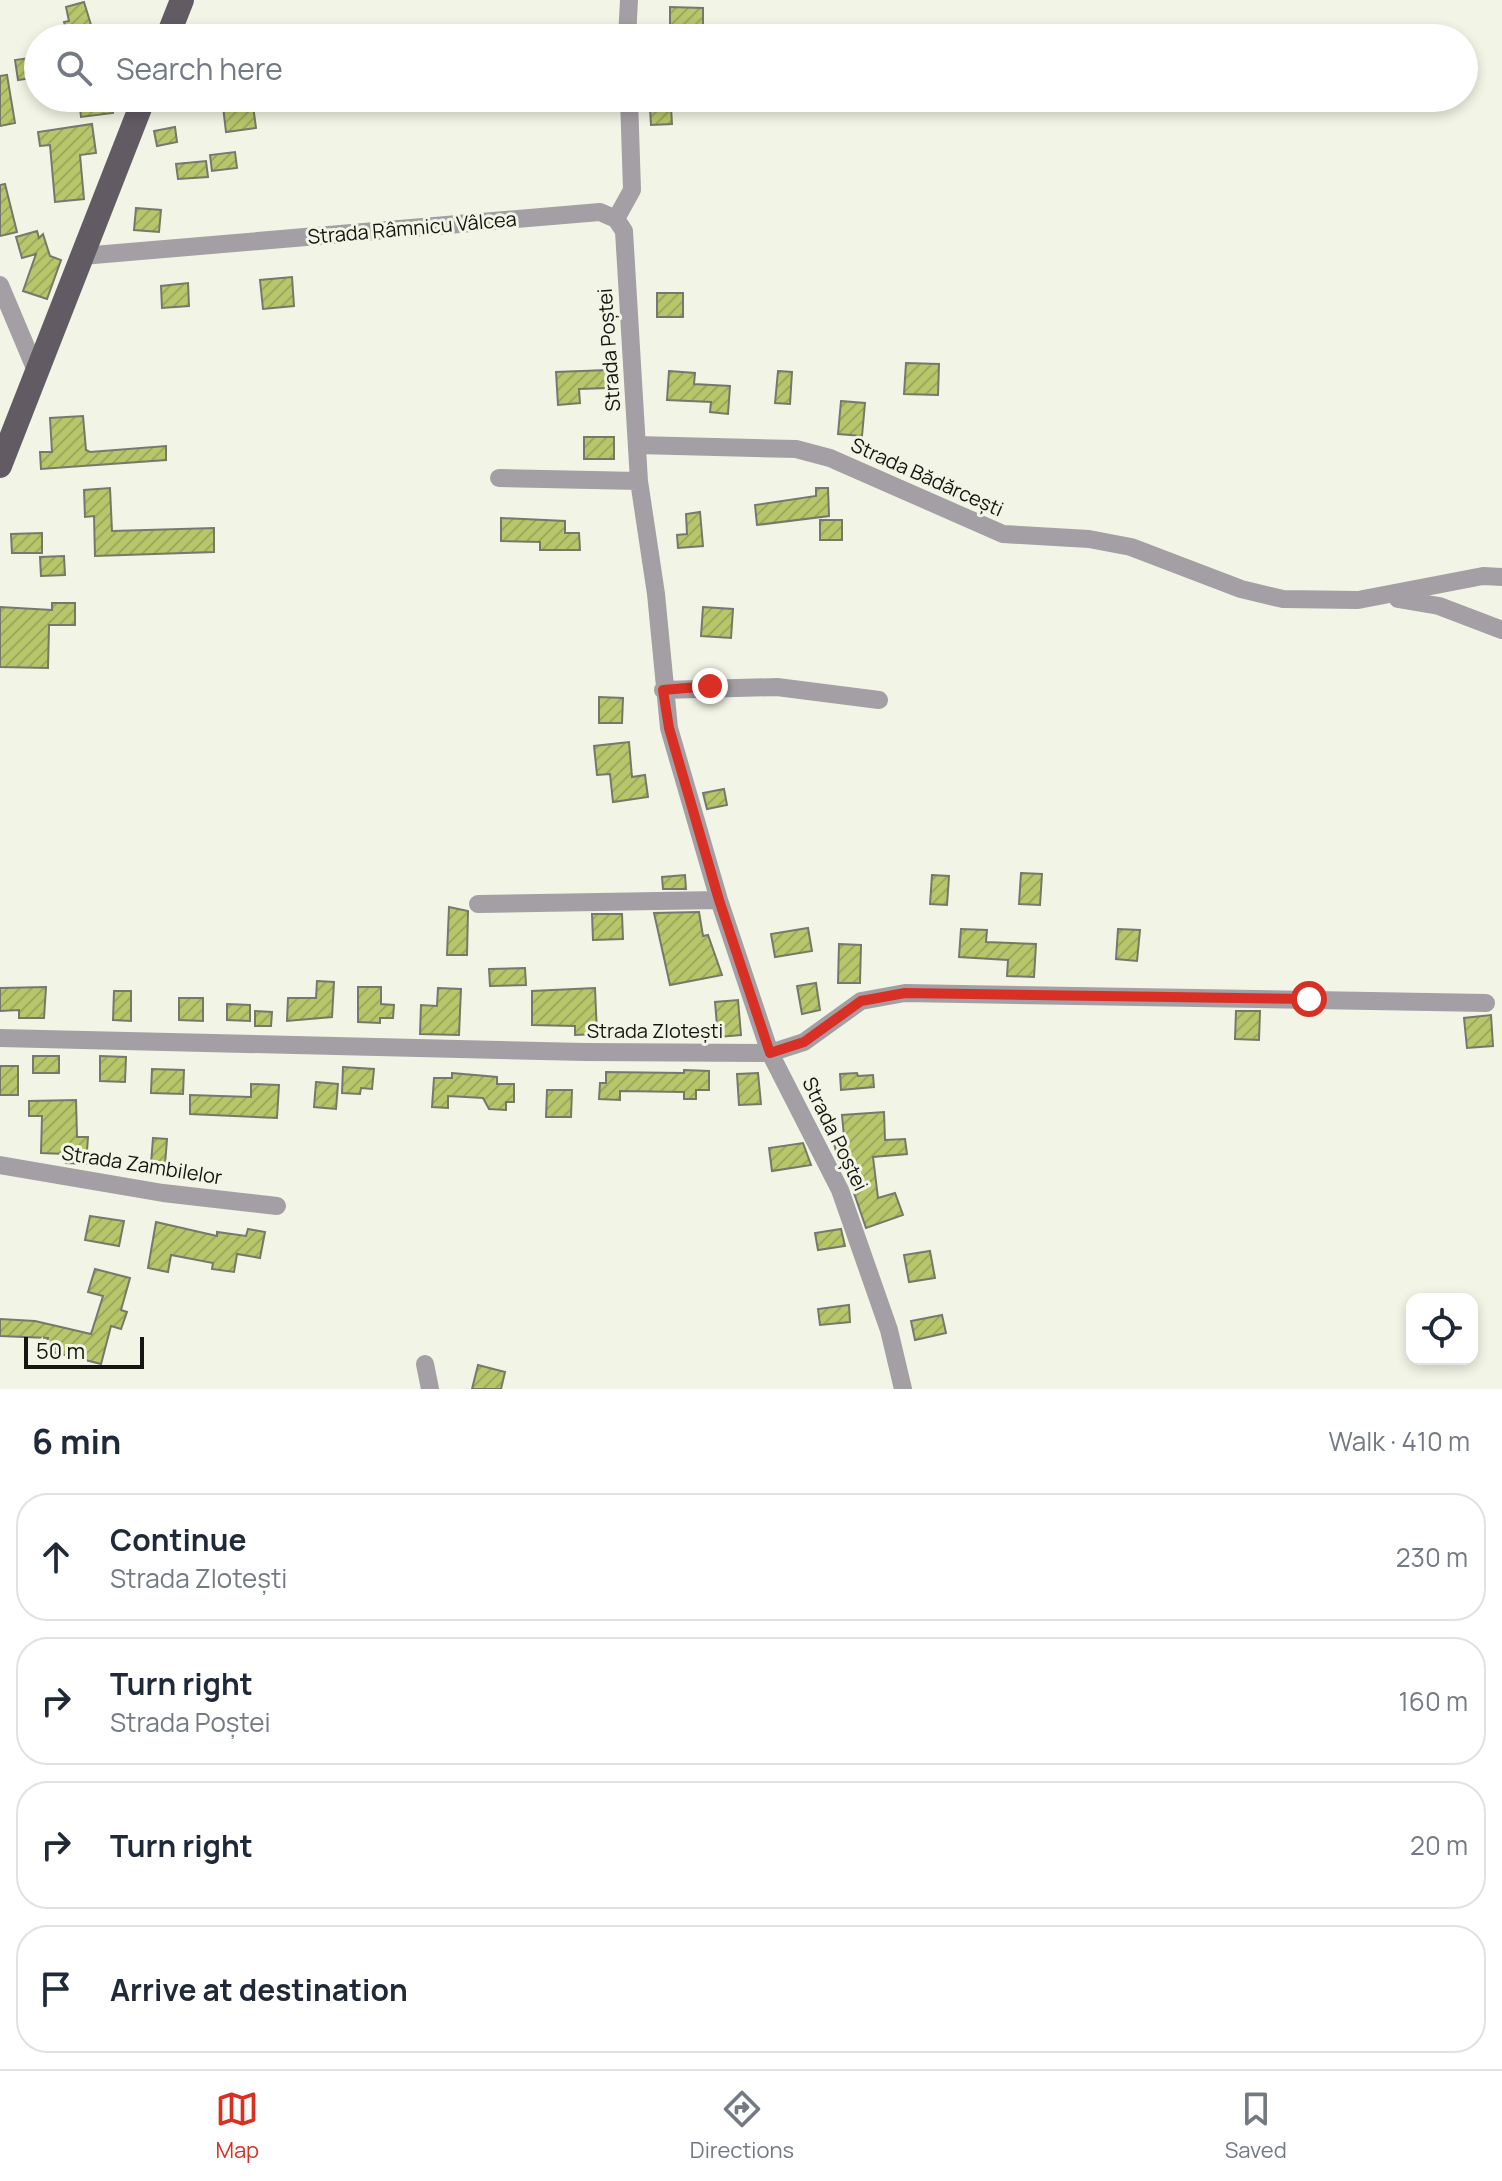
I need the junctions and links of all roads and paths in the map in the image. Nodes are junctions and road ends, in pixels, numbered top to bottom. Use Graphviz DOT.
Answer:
graph roads {
  1 [pos="182,0"];
  2 [pos="629,0"];
  3 [pos="173,24"];
  4 [pos="628,24"];
  5 [pos="139,112"];
  6 [pos="629,112"];
  7 [pos="616,219"];
  8 [pos="82,256"];
  9 [pos="0,285"];
  10 [pos="37,373"];
  11 [pos="637,445"];
  12 [pos="0,466"];
  13 [pos="499,478"];
  14 [pos="639,481"];
  15 [pos="1502,577"];
  16 [pos="1383,596"];
  17 [pos="1502,630"];
  18 [pos="663,690"];
  19 [pos="879,700"];
  20 [pos="719,900"];
  21 [pos="478,904"];
  22 [pos="1486,1003"];
  23 [pos="0,1038"];
  24 [pos="770,1053"];
  25 [pos="0,1165"];
  26 [pos="277,1206"];
  27 [pos="425,1364"];
  28 [pos="430,1389"];
  29 [pos="903,1389"];
  1 -- 3 [label="main road"];
  2 -- 4 [label="street"];
  5 -- 8 [label="main road"];
  6 -- 7 [label="street"];
  7 -- 8 [label="street, Strada Râmnicu Vâlcea"];
  7 -- 11 [label="street, Strada Poștei"];
  8 -- 10 [label="main road"];
  9 -- 10 [label="street"];
  10 -- 12 [label="main road"];
  11 -- 14 [label="street, Strada Poștei"];
  11 -- 16 [label="street, Strada Bădărcești"];
  13 -- 14 [label="street"];
  14 -- 18 [label="street, Strada Poștei"];
  15 -- 16 [label="street, Strada Bădărcești"];
  16 -- 17 [label="street, Strada Bădărcești"];
  18 -- 19 [label="street"];
  18 -- 20 [label="street, Strada Poștei"];
  20 -- 21 [label="street"];
  20 -- 24 [label="street, Strada Poștei"];
  22 -- 24 [label="street, Strada Zlotești"];
  23 -- 24 [label="street, Strada Zlotești"];
  24 -- 29 [label="street, Strada Poștei"];
  25 -- 26 [label="street, Strada Zambilelor"];
  27 -- 28 [label="street"];
}
